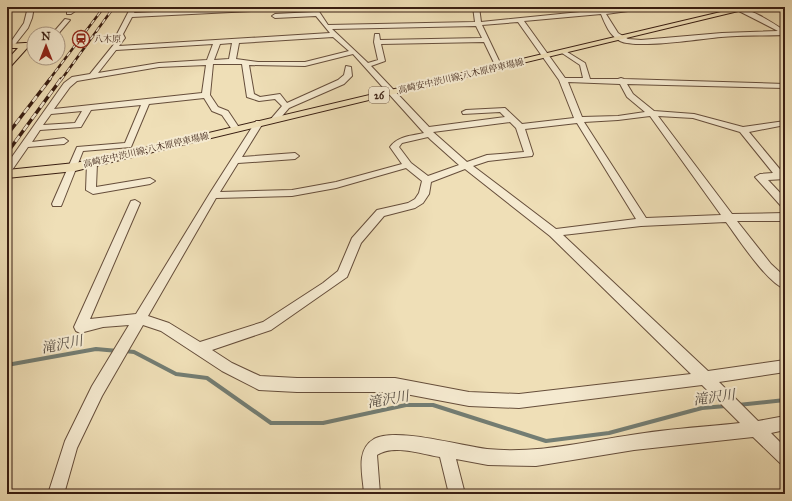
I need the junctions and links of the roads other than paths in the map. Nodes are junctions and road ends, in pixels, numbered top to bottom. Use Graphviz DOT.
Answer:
graph roads {
  1 [pos="30,7"];
  2 [pos="78,7"];
  3 [pos="134,7"];
  4 [pos="288,7"];
  5 [pos="390,7"];
  6 [pos="476,7"];
  7 [pos="627,7"];
  8 [pos="417,8"];
  9 [pos="742,8"];
  10 [pos="198,9"];
  11 [pos="315,11"];
  12 [pos="603,13"];
  13 [pos="130,15"];
  14 [pos="274,16"];
  15 [pos="286,16"];
  16 [pos="520,20"];
  17 [pos="478,24"];
  18 [pos="61,26"];
  19 [pos="378,26"];
  20 [pos="326,27"];
  21 [pos="785,33"];
  22 [pos="335,35"];
  23 [pos="620,38"];
  24 [pos="486,40"];
  25 [pos="236,41"];
  26 [pos="217,42"];
  27 [pos="376,42"];
  28 [pos="26,45"];
  29 [pos="9,46"];
  30 [pos="26,48"];
  31 [pos="115,48"];
  32 [pos="354,52"];
  33 [pos="564,52"];
  34 [pos="545,56"];
  35 [pos="232,61"];
  36 [pos="210,62"];
  37 [pos="245,62"];
  38 [pos="7,65"];
  39 [pos="367,65"];
  40 [pos="348,67"];
  41 [pos="499,67"];
  42 [pos="92,76"];
  43 [pos="563,80"];
  44 [pos="586,80"];
  45 [pos="621,80"];
  46 [pos="785,86"];
  47 [pos="392,92"];
  48 [pos="206,96"];
  49 [pos="146,102"];
  50 [pos="286,106"];
  51 [pos="88,108"];
  52 [pos="49,112"];
  53 [pos="466,112"];
  54 [pos="652,113"];
  55 [pos="511,119"];
  56 [pos="274,120"];
  57 [pos="579,120"];
  58 [pos="259,123"];
  59 [pos="785,123"];
  60 [pos="520,127"];
  61 [pos="37,128"];
  62 [pos="236,129"];
  63 [pos="743,130"];
  64 [pos="427,132"];
  65 [pos="64,141"];
  66 [pos="26,144"];
  67 [pos="295,156"];
  68 [pos="236,160"];
  69 [pos="92,163"];
  70 [pos="408,165"];
  71 [pos="465,165"];
  72 [pos="73,167"];
  73 [pos="7,171"];
  74 [pos="7,174"];
  75 [pos="782,176"];
  76 [pos="427,180"];
  77 [pos="150,181"];
  78 [pos="213,195"];
  79 [pos="57,204"];
  80 [pos="135,204"];
  81 [pos="785,204"];
  82 [pos="785,217"];
  83 [pos="729,218"];
  84 [pos="643,221"];
  85 [pos="554,233"];
  86 [pos="785,284"];
  87 [pos="140,319"];
  88 [pos="198,349"];
  89 [pos="785,366"];
  90 [pos="705,378"];
  91 [pos="785,422"];
  92 [pos="754,429"];
  93 [pos="446,450"];
  94 [pos="785,458"];
  95 [pos="56,494"];
  96 [pos="372,494"];
  97 [pos="457,494"];
  1 -- 29 [label="street"];
  2 -- 18 [label="street"];
  3 -- 13 [label="street"];
  4 -- 10 [label="street"];
  4 -- 15 [label="street"];
  5 -- 8 [label="street"];
  6 -- 17 [label="street"];
  7 -- 12 [label="street"];
  9 -- 21 [label="street"];
  9 -- 23 [label="main road, 高崎安中渋川線;八木原停車場線 / 26"];
  10 -- 13 [label="street"];
  11 -- 15 [label="street"];
  11 -- 20 [label="street"];
  12 -- 16 [label="street"];
  12 -- 23 [label="street"];
  13 -- 31 [label="street"];
  14 -- 15 [label="street"];
  16 -- 17 [label="street"];
  16 -- 34 [label="street"];
  17 -- 19 [label="street"];
  17 -- 24 [label="street"];
  19 -- 20 [label="street"];
  19 -- 27 [label="street"];
  20 -- 22 [label="street"];
  21 -- 23 [label="street"];
  22 -- 25 [label="street"];
  22 -- 32 [label="street"];
  23 -- 33 [label="main road, 高崎安中渋川線;八木原停車場線 / 26"];
  24 -- 27 [label="street"];
  24 -- 41 [label="street"];
  25 -- 26 [label="street"];
  25 -- 35 [label="street"];
  26 -- 31 [label="street"];
  26 -- 36 [label="street"];
  27 -- 39 [label="street"];
  28 -- 29 [label="main road"];
  30 -- 38 [label="main road"];
  31 -- 42 [label="street"];
  32 -- 37 [label="street"];
  32 -- 39 [label="street"];
  33 -- 34 [label="main road, 高崎安中渋川線;八木原停車場線 / 26"];
  33 -- 44 [label="street"];
  34 -- 41 [label="main road, 高崎安中渋川線;八木原停車場線 / 26"];
  34 -- 43 [label="street"];
  35 -- 36 [label="street"];
  35 -- 37 [label="street"];
  36 -- 42 [label="street"];
  36 -- 48 [label="street"];
  37 -- 50 [label="street"];
  39 -- 47 [label="street"];
  40 -- 50 [label="street"];
  41 -- 47 [label="main road, 高崎安中渋川線;八木原停車場線 / 26"];
  42 -- 52 [label="street"];
  43 -- 44 [label="street"];
  43 -- 57 [label="street"];
  44 -- 45 [label="street"];
  45 -- 46 [label="street"];
  45 -- 54 [label="street"];
  47 -- 56 [label="main road, 高崎安中渋川線;八木原停車場線 / 26"];
  47 -- 64 [label="street"];
  48 -- 49 [label="street"];
  48 -- 62 [label="street"];
  49 -- 51 [label="street"];
  49 -- 72 [label="street"];
  50 -- 56 [label="street"];
  51 -- 52 [label="street"];
  51 -- 61 [label="street"];
  52 -- 61 [label="street"];
  53 -- 55 [label="street"];
  54 -- 57 [label="street"];
  54 -- 63 [label="street"];
  54 -- 83 [label="street"];
  55 -- 60 [label="street"];
  55 -- 64 [label="street"];
  56 -- 58 [label="main road, 高崎安中渋川線;八木原停車場線 / 26"];
  57 -- 60 [label="street"];
  57 -- 84 [label="street"];
  58 -- 62 [label="main road, 高崎安中渋川線;八木原停車場線 / 26"];
  58 -- 68 [label="street"];
  59 -- 63 [label="street"];
  60 -- 71 [label="street"];
  61 -- 66 [label="street"];
  62 -- 69 [label="main road, 高崎安中渋川線;八木原停車場線 / 26"];
  63 -- 75 [label="street"];
  64 -- 70 [label="street"];
  64 -- 71 [label="street"];
  65 -- 66 [label="street"];
  66 -- 73 [label="street"];
  67 -- 68 [label="street"];
  68 -- 78 [label="street"];
  69 -- 72 [label="main road, 高崎安中渋川線;八木原停車場線 / 26"];
  69 -- 77 [label="street"];
  70 -- 76 [label="street"];
  70 -- 78 [label="street"];
  71 -- 76 [label="street"];
  71 -- 85 [label="street"];
  72 -- 74 [label="main road, 高崎安中渋川線;八木原停車場線 / 26"];
  72 -- 79 [label="street"];
  75 -- 81 [label="street"];
  76 -- 88 [label="street"];
  78 -- 87 [label="street"];
  80 -- 87 [label="street"];
  82 -- 83 [label="street"];
  83 -- 84 [label="street"];
  83 -- 86 [label="street"];
  84 -- 85 [label="street"];
  85 -- 90 [label="street"];
  87 -- 88 [label="street"];
  87 -- 95 [label="street"];
  88 -- 90 [label="street"];
  89 -- 90 [label="street"];
  90 -- 92 [label="street"];
  91 -- 92 [label="street"];
  92 -- 93 [label="street"];
  92 -- 94 [label="street"];
  93 -- 96 [label="street"];
  93 -- 97 [label="street"];
}
